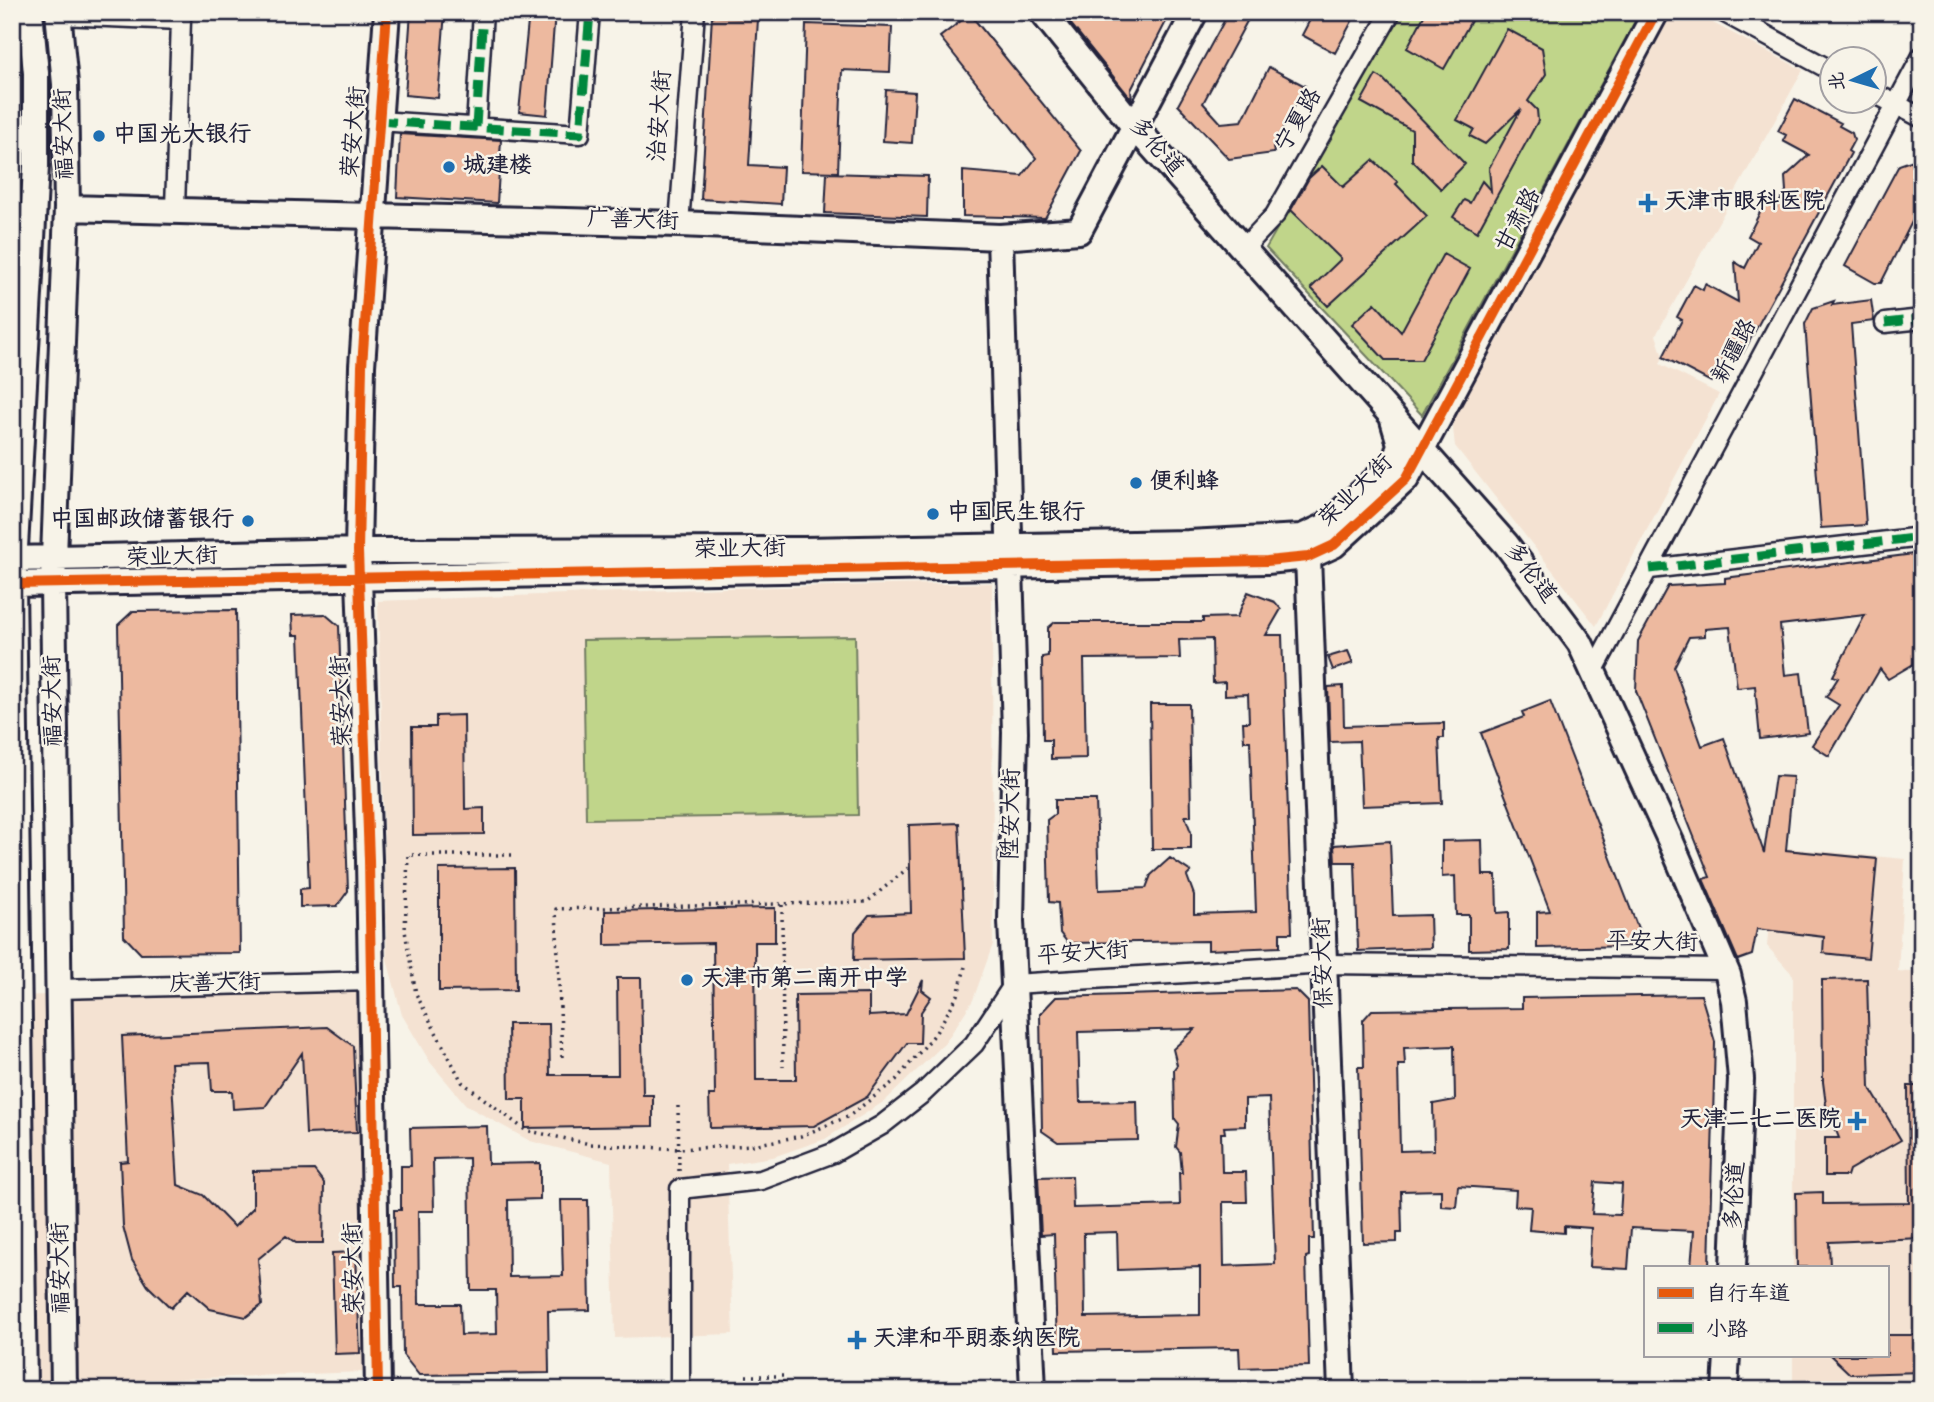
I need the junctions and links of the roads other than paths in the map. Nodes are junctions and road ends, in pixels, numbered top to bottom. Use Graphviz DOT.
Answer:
graph roads {
  1 [pos="30,12"];
  2 [pos="387,12"];
  3 [pos="483,12"];
  4 [pos="590,12"];
  5 [pos="695,12"];
  6 [pos="1042,12"];
  7 [pos="1195,12"];
  8 [pos="1391,12"];
  9 [pos="1656,12"];
  10 [pos="1723,12"];
  11 [pos="59,14"];
  12 [pos="182,16"];
  13 [pos="1922,56"];
  14 [pos="1818,63"];
  15 [pos="1888,100"];
  16 [pos="1895,104"];
  17 [pos="1922,118"];
  18 [pos="378,121"];
  19 [pos="1133,125"];
  20 [pos="475,127"];
  21 [pos="67,208"];
  22 [pos="175,208"];
  23 [pos="371,215"];
  24 [pos="679,224"];
  25 [pos="1000,237"];
  26 [pos="1244,248"];
  27 [pos="1922,319"];
  28 [pos="1885,323"];
  29 [pos="1391,416"];
  30 [pos="1421,450"];
  31 [pos="56,489"];
  32 [pos="16,502"];
  33 [pos="1922,537"];
  34 [pos="1305,547"];
  35 [pos="358,551"];
  36 [pos="1010,556"];
  37 [pos="29,567"];
  38 [pos="1650,569"];
  39 [pos="111,570"];
  40 [pos="359,576"];
  41 [pos="1594,670"];
  42 [pos="1326,964"];
  43 [pos="1725,969"];
  44 [pos="372,981"];
  45 [pos="1014,984"];
  46 [pos="59,989"];
  47 [pos="15,990"];
  48 [pos="1733,1266"];
  49 [pos="1727,1356"];
  50 [pos="64,1388"];
  51 [pos="24,1389"];
  52 [pos="378,1390"];
  53 [pos="680,1390"];
  54 [pos="1033,1390"];
  55 [pos="1341,1390"];
  56 [pos="1725,1390"];
  1 -- 32 [label="street, 福安大街"];
  2 -- 18 [label="street, 荣安大街"];
  3 -- 20 [label="street"];
  4 -- 20 [label="street"];
  5 -- 24 [label="street, 治安大街"];
  6 -- 19 [label="street, 多伦道"];
  7 -- 19 [label="street"];
  8 -- 26 [label="street, 宁夏路"];
  9 -- 30 [label="street, 甘肃路"];
  10 -- 14 [label="street"];
  11 -- 12 [label="street"];
  11 -- 21 [label="street, 福安大街"];
  12 -- 22 [label="street"];
  13 -- 16 [label="street, 新疆路"];
  15 -- 16 [label="street"];
  16 -- 17 [label="street"];
  16 -- 38 [label="street, 新疆路"];
  18 -- 20 [label="street"];
  18 -- 23 [label="street, 荣安大街"];
  19 -- 25 [label="street, 广善大街"];
  19 -- 26 [label="street, 多伦道"];
  21 -- 22 [label="street, 广善大街"];
  21 -- 31 [label="street, 福安大街"];
  22 -- 23 [label="street, 广善大街"];
  23 -- 24 [label="street, 广善大街"];
  23 -- 35 [label="street, 荣安大街"];
  24 -- 25 [label="street, 广善大街"];
  25 -- 36 [label="street, 陞安大街"];
  26 -- 29 [label="street, 多伦道"];
  27 -- 28 [label="street"];
  29 -- 30 [label="street, 多伦道"];
  29 -- 34 [label="street, 荣业大街"];
  30 -- 34 [label="street, 荣业大街"];
  30 -- 41 [label="street, 多伦道"];
  31 -- 37 [label="street, 福安大街"];
  31 -- 39 [label="street"];
  32 -- 37 [label="street, 福安大街"];
  33 -- 38 [label="street"];
  34 -- 36 [label="street, 荣业大街"];
  34 -- 42 [label="street, 保安大街"];
  35 -- 36 [label="street, 荣业大街"];
  35 -- 39 [label="street, 荣业大街"];
  35 -- 40 [label="street, 荣安大街"];
  36 -- 40 [label="street, 荣业大街"];
  36 -- 45 [label="street, 陞安大街"];
  37 -- 39 [label="street, 荣业大街"];
  37 -- 46 [label="street, 福安大街"];
  37 -- 47 [label="street, 福安大街"];
  38 -- 41 [label="street, 新疆路"];
  39 -- 40 [label="street, 荣业大街"];
  40 -- 44 [label="street, 荣安大街"];
  41 -- 43 [label="street, 多伦道"];
  42 -- 43 [label="street, 平安大街"];
  42 -- 45 [label="street, 平安大街"];
  42 -- 55 [label="street, 保安大街"];
  43 -- 48 [label="street, 多伦道"];
  44 -- 46 [label="street, 庆善大街"];
  44 -- 52 [label="street, 荣安大街"];
  45 -- 53 [label="street, 平安大街"];
  45 -- 54 [label="street, 陞安大街"];
  46 -- 50 [label="street, 福安大街"];
  47 -- 51 [label="street, 福安大街"];
  49 -- 56 [label="street"];
}
